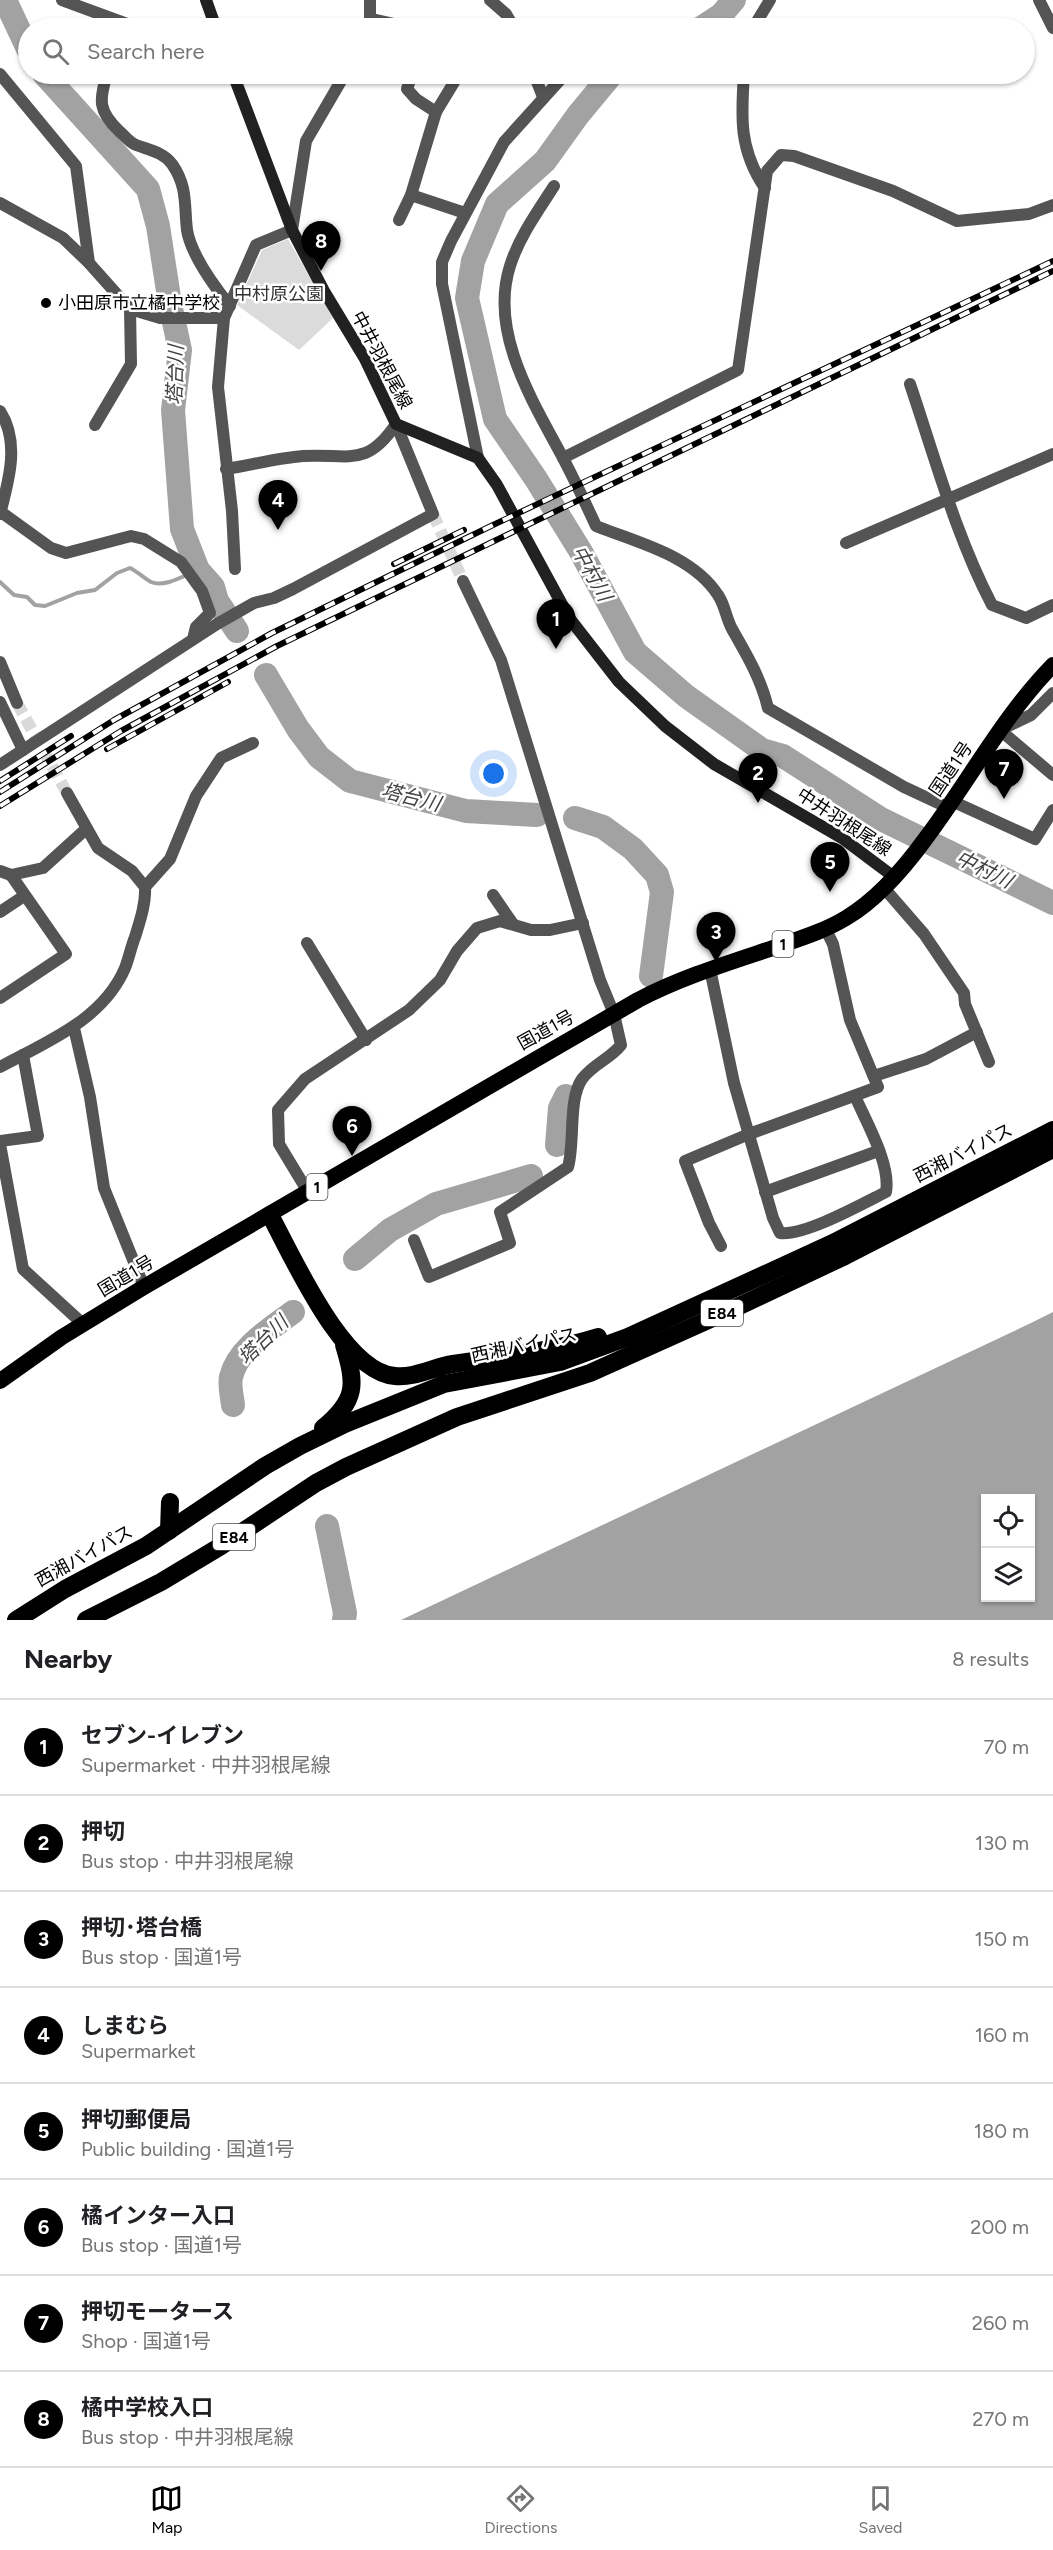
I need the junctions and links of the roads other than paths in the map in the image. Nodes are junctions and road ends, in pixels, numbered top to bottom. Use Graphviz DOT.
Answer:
graph roads {
  1 [pos="62,0"];
  2 [pos="206,0"];
  3 [pos="370,0"];
  4 [pos="490,0"];
  5 [pos="770,0"];
  6 [pos="1039,0"];
  7 [pos="104,18"];
  8 [pos="212,18"];
  9 [pos="371,18"];
  10 [pos="508,18"];
  11 [pos="759,18"];
  12 [pos="1053,28"];
  13 [pos="0,74"];
  14 [pos="104,84"];
  15 [pos="237,84"];
  16 [pos="339,84"];
  17 [pos="409,84"];
  18 [pos="453,84"];
  19 [pos="538,84"];
  20 [pos="556,84"];
  21 [pos="744,84"];
  22 [pos="543,97"];
  23 [pos="436,112"];
  24 [pos="554,186"];
  25 [pos="765,188"];
  26 [pos="411,195"];
  27 [pos="0,203"];
  28 [pos="1053,205"];
  29 [pos="465,213"];
  30 [pos="399,220"];
  31 [pos="292,230"];
  32 [pos="89,263"];
  33 [pos="230,306"];
  34 [pos="130,309"];
  35 [pos="224,318"];
  36 [pos="910,384"];
  37 [pos="0,411"];
  38 [pos="396,424"];
  39 [pos="95,425"];
  40 [pos="1053,454"];
  41 [pos="478,458"];
  42 [pos="563,458"];
  43 [pos="226,469"];
  44 [pos="948,499"];
  45 [pos="0,513"];
  46 [pos="846,543"];
  47 [pos="235,569"];
  48 [pos="463,581"];
  49 [pos="1053,605"];
  50 [pos="193,639"];
  51 [pos="0,662"];
  52 [pos="1053,665"];
  53 [pos="1053,693"];
  54 [pos="0,702"];
  55 [pos="17,703"];
  56 [pos="1000,730"];
  57 [pos="253,743"];
  58 [pos="22,750"];
  59 [pos="0,765"];
  60 [pos="1053,776"];
  61 [pos="67,793"];
  62 [pos="951,805"];
  63 [pos="1053,810"];
  64 [pos="86,829"];
  65 [pos="5,873"];
  66 [pos="889,882"];
  67 [pos="145,887"];
  68 [pos="494,895"];
  69 [pos="24,896"];
  70 [pos="0,912"];
  71 [pos="583,922"];
  72 [pos="513,924"];
  73 [pos="825,928"];
  74 [pos="307,943"];
  75 [pos="710,969"];
  76 [pos="0,998"];
  77 [pos="614,1014"];
  78 [pos="74,1028"];
  79 [pos="977,1032"];
  80 [pos="366,1040"];
  81 [pos="23,1055"];
  82 [pos="988,1062"];
  83 [pos="0,1067"];
  84 [pos="874,1076"];
  85 [pos="855,1096"];
  86 [pos="1053,1130"];
  87 [pos="749,1134"];
  88 [pos="0,1142"];
  89 [pos="1053,1149"];
  90 [pos="878,1151"];
  91 [pos="765,1191"];
  92 [pos="308,1192"];
  93 [pos="270,1215"];
  94 [pos="414,1240"];
  95 [pos="721,1246"];
  96 [pos="796,1260"];
  97 [pos="144,1287"];
  98 [pos="83,1324"];
  99 [pos="340,1339"];
  100 [pos="0,1381"];
  101 [pos="300,1446"];
  102 [pos="170,1502"];
  103 [pos="170,1531"];
  104 [pos="16,1620"];
  105 [pos="86,1620"];
  1 -- 7 [label="street"];
  2 -- 8 [label="main road"];
  3 -- 9 [label="street"];
  4 -- 10 [label="street"];
  5 -- 11 [label="street"];
  6 -- 12 [label="street"];
  13 -- 32 [label="street"];
  14 -- 33 [label="street"];
  15 -- 31 [label="main road, 中井羽根尾線"];
  16 -- 31 [label="street"];
  17 -- 23 [label="street"];
  18 -- 23 [label="street"];
  19 -- 22 [label="street"];
  20 -- 22 [label="street"];
  21 -- 25 [label="street"];
  22 -- 29 [label="street"];
  23 -- 26 [label="street"];
  24 -- 42 [label="street"];
  25 -- 28 [label="street"];
  25 -- 42 [label="street"];
  26 -- 29 [label="street"];
  26 -- 30 [label="street"];
  27 -- 32 [label="street"];
  29 -- 41 [label="street"];
  31 -- 33 [label="street"];
  31 -- 38 [label="main road, 中井羽根尾線"];
  32 -- 34 [label="street"];
  33 -- 35 [label="street"];
  34 -- 35 [label="street"];
  34 -- 39 [label="street"];
  35 -- 43 [label="street"];
  36 -- 44 [label="street"];
  37 -- 45 [label="street"];
  38 -- 41 [label="main road, 中井羽根尾線"];
  38 -- 43 [label="street"];
  38 -- 50 [label="street"];
  40 -- 44 [label="street"];
  41 -- 66 [label="main road, 中井羽根尾線"];
  42 -- 62 [label="street"];
  43 -- 47 [label="street"];
  44 -- 46 [label="street"];
  44 -- 49 [label="street"];
  45 -- 50 [label="street"];
  48 -- 71 [label="street"];
  50 -- 58 [label="street"];
  51 -- 55 [label="street"];
  52 -- 56 [label="highway, 国道1号 / 1"];
  53 -- 56 [label="street"];
  54 -- 58 [label="street"];
  56 -- 60 [label="street"];
  56 -- 62 [label="highway, 国道1号 / 1"];
  57 -- 67 [label="street"];
  58 -- 59 [label="street"];
  61 -- 64 [label="street"];
  62 -- 63 [label="street"];
  62 -- 66 [label="highway, 国道1号 / 1"];
  64 -- 65 [label="street"];
  64 -- 67 [label="street"];
  65 -- 69 [label="street"];
  66 -- 73 [label="highway, 国道1号 / 1"];
  66 -- 79 [label="street"];
  67 -- 78 [label="street"];
  68 -- 72 [label="street"];
  69 -- 70 [label="street"];
  69 -- 76 [label="street"];
  71 -- 72 [label="street"];
  71 -- 77 [label="street"];
  72 -- 80 [label="street"];
  73 -- 75 [label="highway, 国道1号 / 1"];
  73 -- 84 [label="street"];
  74 -- 80 [label="street"];
  75 -- 77 [label="highway, 国道1号 / 1"];
  75 -- 87 [label="street"];
  77 -- 92 [label="highway, 国道1号 / 1"];
  77 -- 94 [label="street"];
  78 -- 81 [label="street"];
  78 -- 97 [label="street"];
  79 -- 82 [label="street"];
  79 -- 84 [label="street"];
  80 -- 92 [label="street"];
  81 -- 83 [label="street"];
  81 -- 88 [label="street"];
  84 -- 85 [label="street"];
  85 -- 87 [label="street"];
  85 -- 90 [label="street"];
  86 -- 96 [label="highway, 西湘バイパス / E84"];
  87 -- 91 [label="street"];
  87 -- 95 [label="street"];
  88 -- 98 [label="street"];
  89 -- 105 [label="highway, E84"];
  90 -- 91 [label="street"];
  90 -- 91 [label="street"];
  92 -- 93 [label="highway, 国道1号 / 1"];
  93 -- 97 [label="highway, 国道1号 / 1"];
  93 -- 99 [label="highway"];
  96 -- 99 [label="highway"];
  96 -- 101 [label="highway, 西湘バイパス / E84"];
  97 -- 98 [label="highway, 国道1号 / 1"];
  98 -- 100 [label="highway, 国道1号 / 1"];
  99 -- 101 [label="highway"];
  101 -- 103 [label="highway, 西湘バイパス / E84"];
  102 -- 103 [label="highway"];
  103 -- 104 [label="highway, 西湘バイパス / E84"];
}
